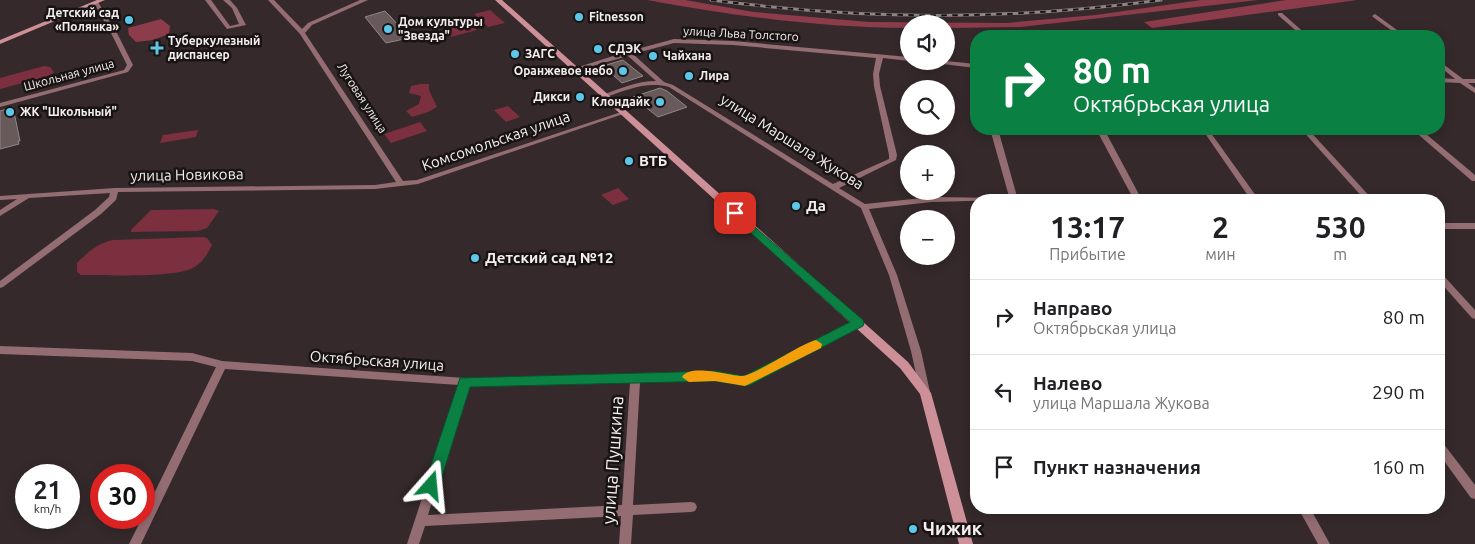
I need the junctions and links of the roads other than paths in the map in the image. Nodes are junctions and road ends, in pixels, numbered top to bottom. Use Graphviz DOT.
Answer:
graph roads {
  1 [pos="208,0"];
  2 [pos="226,0"];
  3 [pos="271,0"];
  4 [pos="365,0"];
  5 [pos="498,0"];
  6 [pos="99,1"];
  7 [pos="1280,14"];
  8 [pos="1375,16"];
  9 [pos="304,30"];
  10 [pos="1298,30"];
  11 [pos="1394,30"];
  12 [pos="0,42"];
  13 [pos="628,54"];
  14 [pos="880,56"];
  15 [pos="900,58"];
  16 [pos="955,64"];
  17 [pos="970,65"];
  18 [pos="1445,68"];
  19 [pos="575,69"];
  20 [pos="1445,80"];
  21 [pos="1463,81"];
  22 [pos="1475,81"];
  23 [pos="661,82"];
  24 [pos="1475,91"];
  25 [pos="604,96"];
  26 [pos="0,105"];
  27 [pos="623,113"];
  28 [pos="996,135"];
  29 [pos="1103,135"];
  30 [pos="1209,135"];
  31 [pos="1309,135"];
  32 [pos="1423,135"];
  33 [pos="1475,179"];
  34 [pos="401,184"];
  35 [pos="375,187"];
  36 [pos="834,187"];
  37 [pos="115,190"];
  38 [pos="1012,194"];
  39 [pos="1135,194"];
  40 [pos="1251,194"];
  41 [pos="1364,194"];
  42 [pos="28,196"];
  43 [pos="0,198"];
  44 [pos="970,199"];
  45 [pos="864,208"];
  46 [pos="0,214"];
  47 [pos="1445,226"];
  48 [pos="1475,226"];
  49 [pos="1445,283"];
  50 [pos="0,285"];
  51 [pos="1475,316"];
  52 [pos="858,323"];
  53 [pos="0,350"];
  54 [pos="222,365"];
  55 [pos="635,378"];
  56 [pos="465,382"];
  57 [pos="925,393"];
  58 [pos="1445,454"];
  59 [pos="1475,494"];
  60 [pos="691,507"];
  61 [pos="627,510"];
  62 [pos="1307,514"];
  63 [pos="420,521"];
  64 [pos="135,544"];
  65 [pos="413,544"];
  66 [pos="625,544"];
  67 [pos="966,544"];
  68 [pos="1324,544"];
  1 -- 2 [label="street"];
  3 -- 9 [label="street, Луговая улица"];
  4 -- 9 [label="street"];
  5 -- 19 [label="main road, улица Маршала Жукова"];
  6 -- 12 [label="main road"];
  6 -- 26 [label="street, Школьная улица"];
  7 -- 10 [label="street"];
  8 -- 11 [label="street"];
  9 -- 34 [label="street, Луговая улица"];
  13 -- 14 [label="street, улица Льва Толстого"];
  13 -- 19 [label="street, улица Льва Толстого"];
  13 -- 23 [label="street, улица Маршала Жукова"];
  14 -- 15 [label="street, улица Льва Толстого"];
  14 -- 36 [label="street"];
  16 -- 17 [label="street"];
  18 -- 21 [label="street"];
  19 -- 25 [label="main road, улица Маршала Жукова"];
  20 -- 21 [label="street"];
  21 -- 22 [label="street"];
  21 -- 24 [label="street"];
  23 -- 25 [label="street"];
  23 -- 36 [label="street, улица Маршала Жукова"];
  25 -- 27 [label="main road, улица Маршала Жукова"];
  27 -- 34 [label="street, Комсомольская улица"];
  27 -- 52 [label="main road, улица Маршала Жукова"];
  28 -- 38 [label="street"];
  29 -- 39 [label="street"];
  30 -- 40 [label="street"];
  31 -- 41 [label="street"];
  32 -- 33 [label="street"];
  34 -- 35 [label="street, Комсомольская улица"];
  35 -- 37 [label="street, улица Новикова"];
  36 -- 45 [label="street, улица Маршала Жукова"];
  37 -- 42 [label="street, улица Новикова"];
  37 -- 50 [label="street"];
  42 -- 43 [label="street, улица Новикова"];
  42 -- 46 [label="street"];
  44 -- 45 [label="street"];
  45 -- 57 [label="street, улица Маршала Жукова"];
  47 -- 48 [label="street"];
  49 -- 51 [label="street"];
  52 -- 55 [label="street, Октябрьская улица"];
  52 -- 57 [label="main road, улица Маршала Жукова"];
  53 -- 54 [label="street, Октябрьская улица"];
  54 -- 56 [label="street, Октябрьская улица"];
  54 -- 64 [label="street"];
  55 -- 56 [label="street, Октябрьская улица"];
  55 -- 61 [label="street, улица Пушкина"];
  56 -- 63 [label="street"];
  57 -- 67 [label="main road, улица Маршала Жукова"];
  58 -- 59 [label="street"];
  60 -- 61 [label="street"];
  61 -- 63 [label="street"];
  61 -- 66 [label="street, улица Пушкина"];
  62 -- 68 [label="street"];
  63 -- 65 [label="street"];
}
